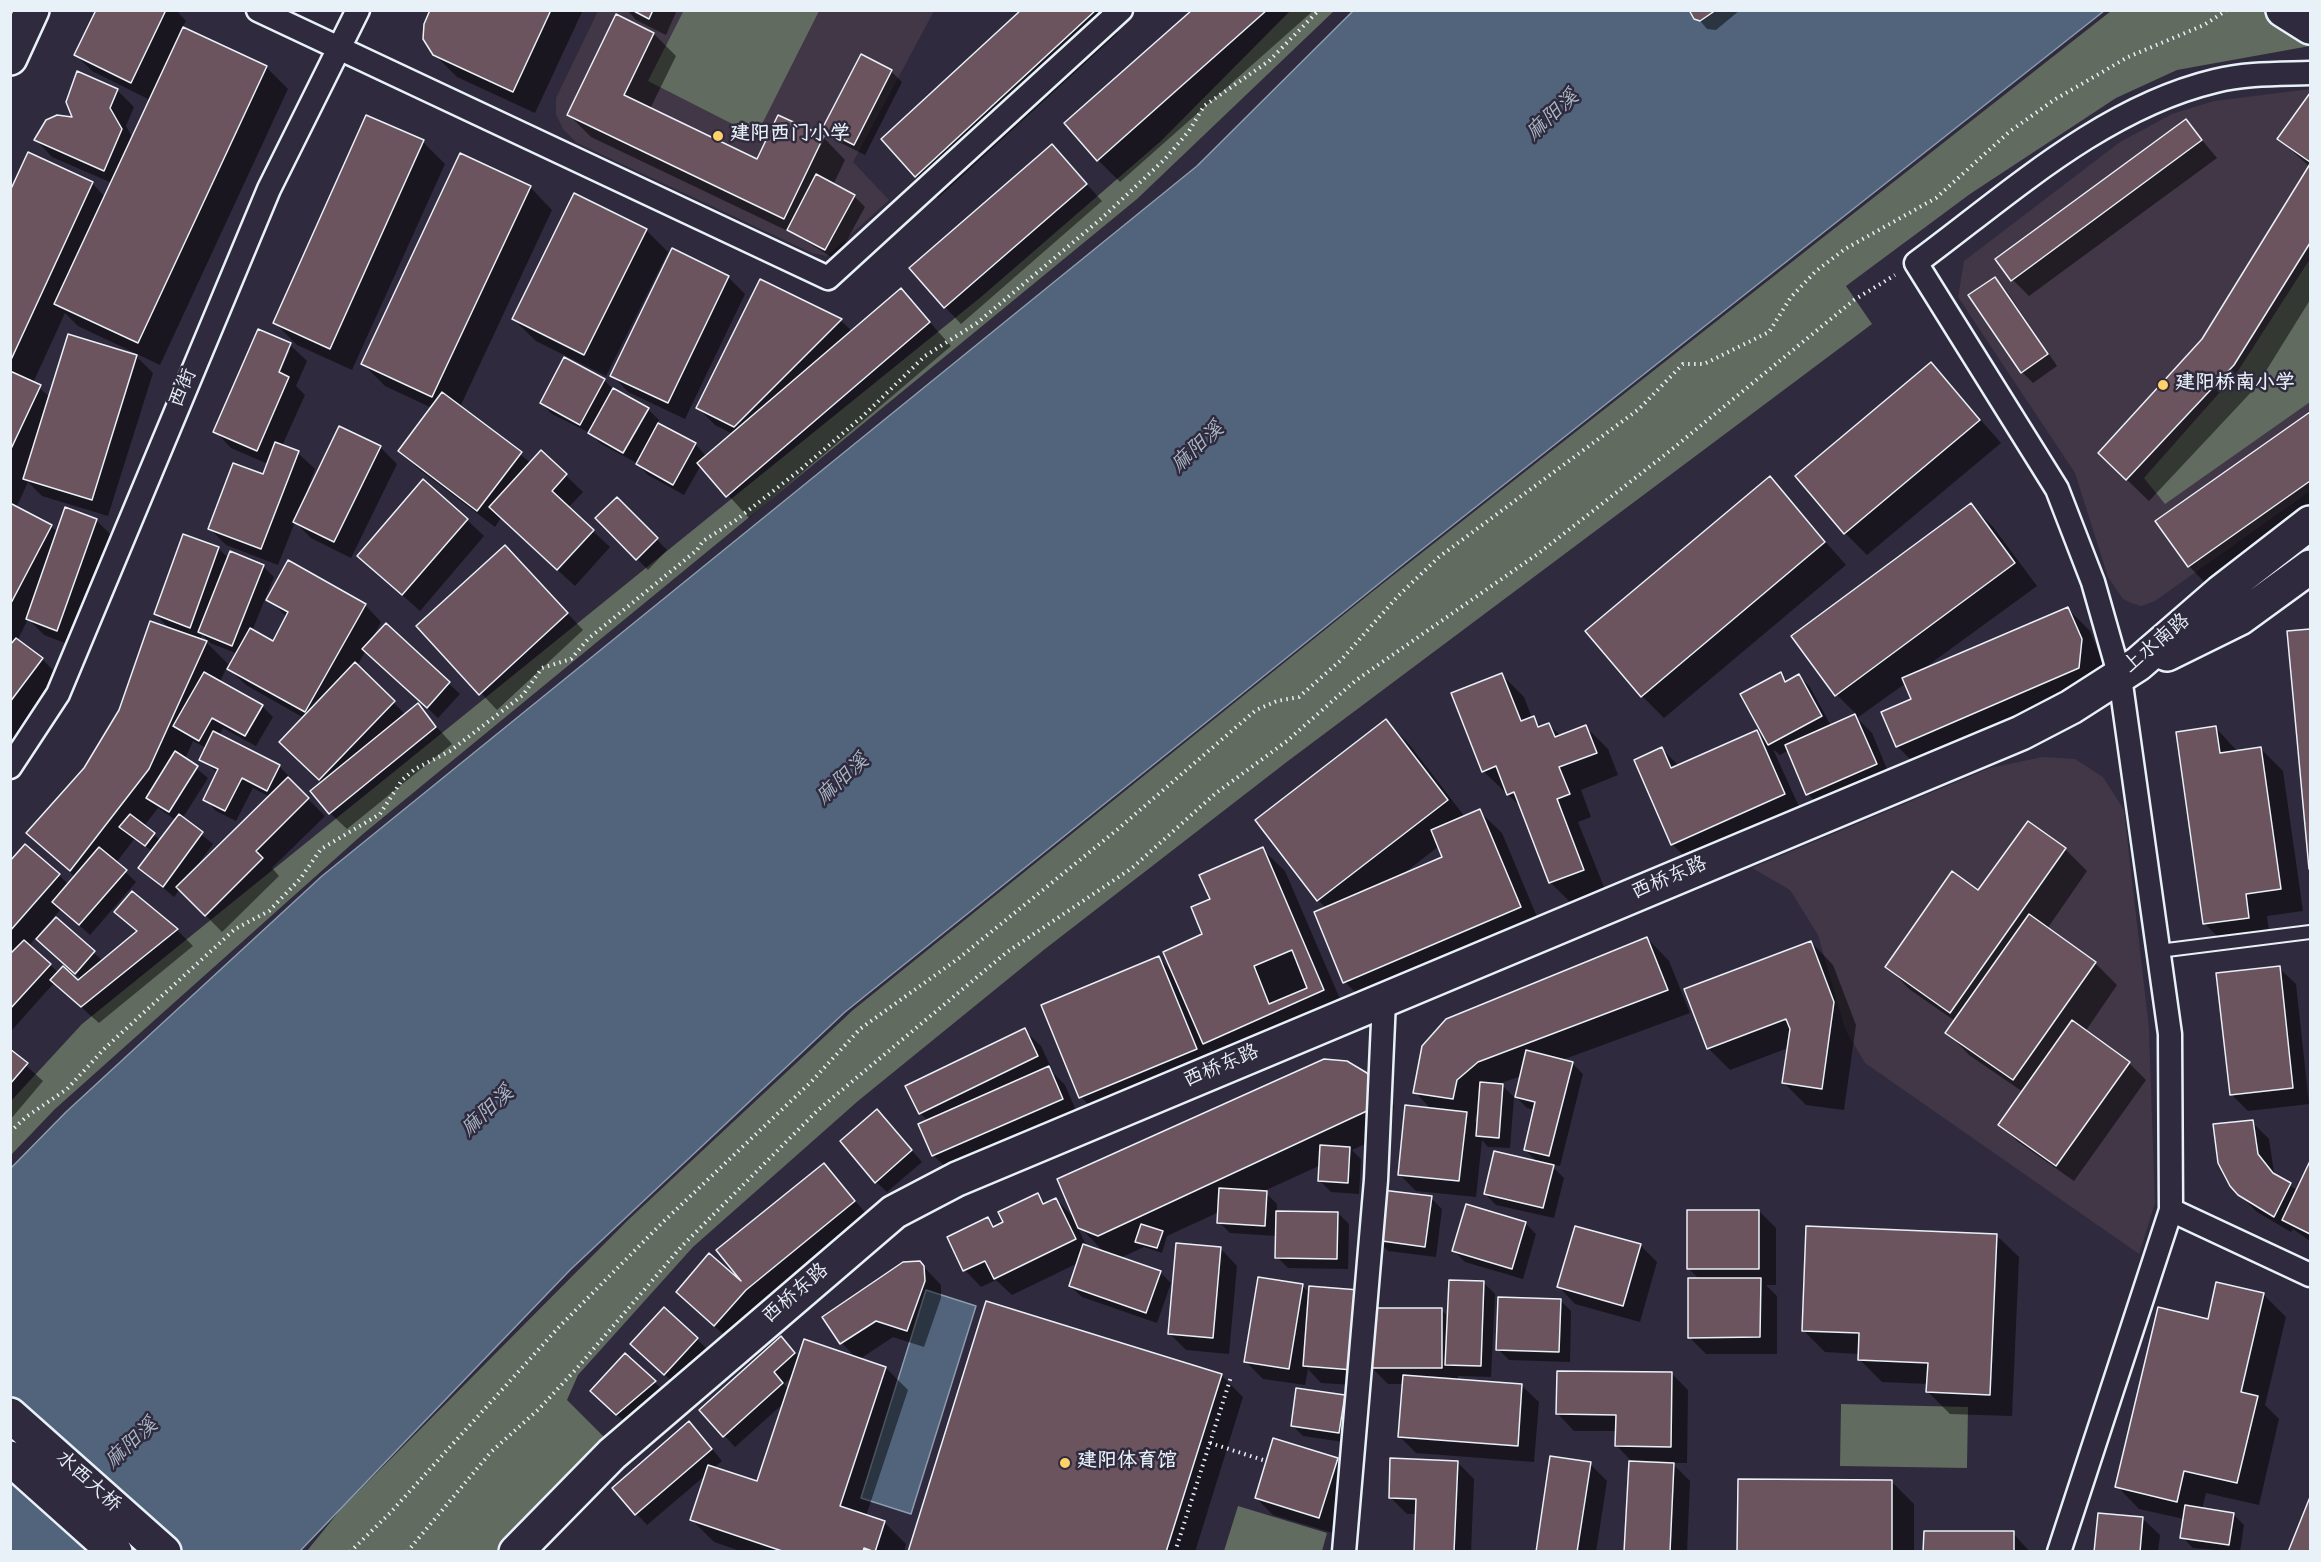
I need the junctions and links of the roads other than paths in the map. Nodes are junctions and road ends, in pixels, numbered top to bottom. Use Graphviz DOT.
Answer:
graph roads {
  1 [pos="32,10"];
  2 [pos="258,10"];
  3 [pos="358,10"];
  4 [pos="1121,10"];
  5 [pos="2283,10"];
  6 [pos="2310,27"];
  7 [pos="342,48"];
  8 [pos="10,58"];
  9 [pos="2310,73"];
  10 [pos="2310,523"];
  11 [pos="2310,567"];
  12 [pos="2120,677"];
  13 [pos="10,766"];
  14 [pos="2310,932"];
  15 [pos="2159,951"];
  16 [pos="1384,1000"];
  17 [pos="2171,1210"];
  18 [pos="2310,1275"];
  19 [pos="10,1415"];
  20 [pos="10,1458"];
  21 [pos="115,1551"];
  22 [pos="164,1551"];
  23 [pos="516,1551"];
  24 [pos="1344,1551"];
  25 [pos="2059,1551"];
  1 -- 8 [label="main road"];
  2 -- 7 [label="street"];
  3 -- 7 [label="street, 西街"];
  4 -- 7 [label="street"];
  5 -- 6 [label="main road"];
  7 -- 13 [label="street, 西街"];
  9 -- 12 [label="street"];
  10 -- 12 [label="main road, 上水南路"];
  11 -- 12 [label="main road, 上水南路"];
  12 -- 15 [label="street"];
  12 -- 16 [label="main road, 西桥东路"];
  14 -- 15 [label="lane"];
  15 -- 17 [label="street"];
  16 -- 23 [label="main road, 西桥东路"];
  16 -- 24 [label="street"];
  17 -- 18 [label="street"];
  17 -- 25 [label="street"];
  19 -- 22 [label="main road, 水西大桥"];
  20 -- 21 [label="main road"];
}
